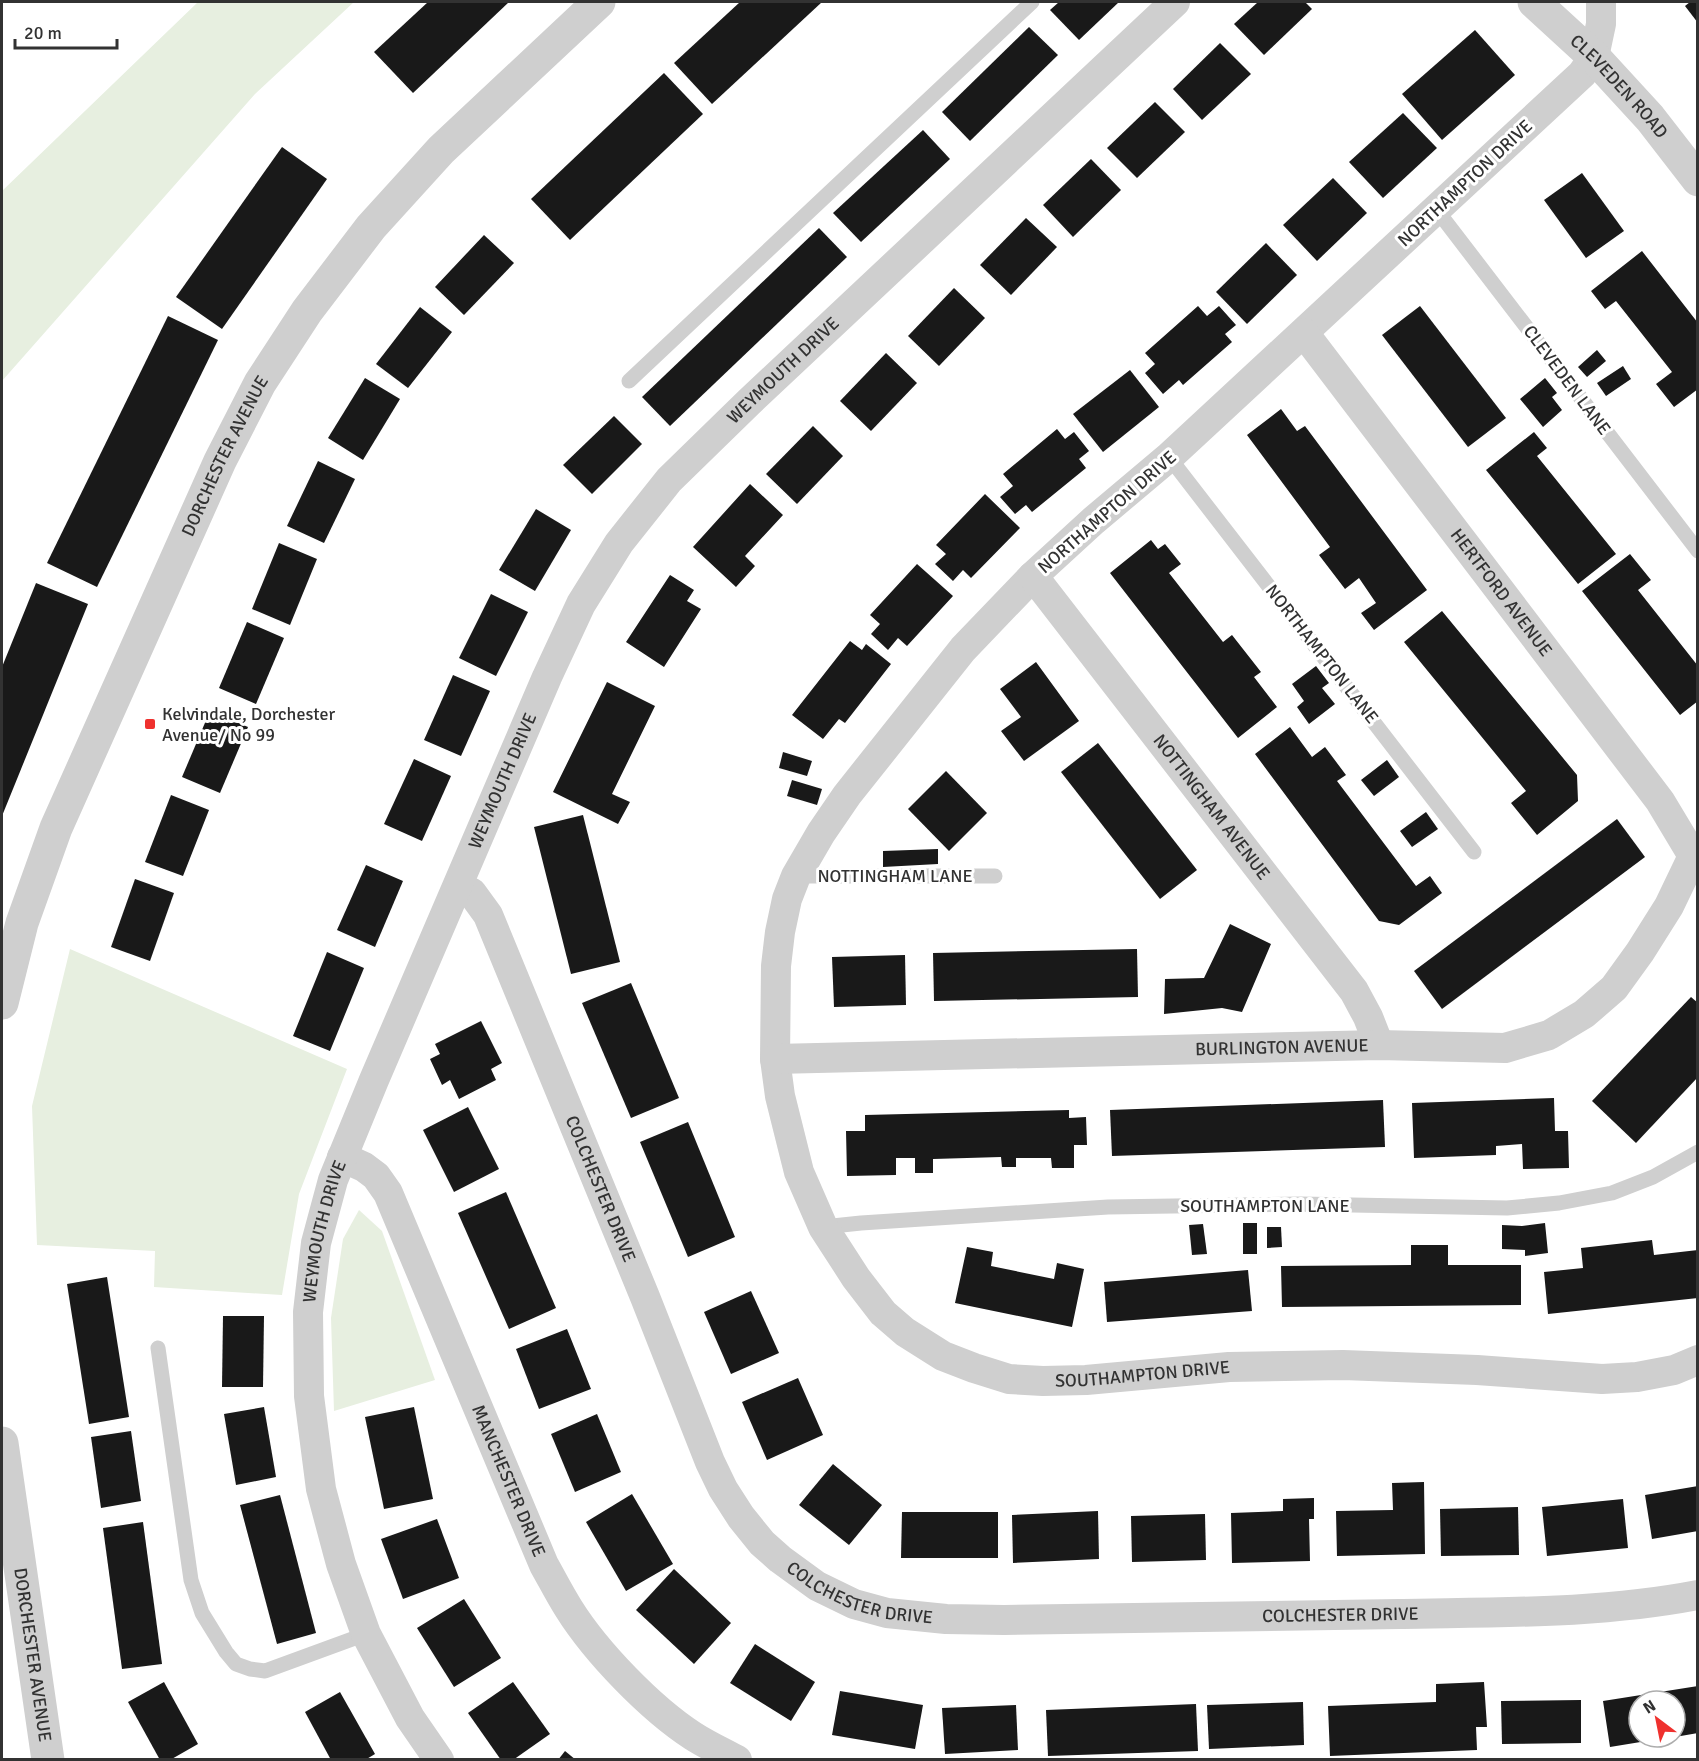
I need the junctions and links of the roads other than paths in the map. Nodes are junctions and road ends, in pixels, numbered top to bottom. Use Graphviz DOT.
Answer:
graph roads {
  1 [pos="599,2"];
  2 [pos="1032,2"];
  3 [pos="1175,2"];
  4 [pos="1534,2"];
  5 [pos="1601,2"];
  6 [pos="1594,57"];
  7 [pos="1698,180"];
  8 [pos="1436,209"];
  9 [pos="1304,333"];
  10 [pos="629,381"];
  11 [pos="1169,457"];
  12 [pos="1698,551"];
  13 [pos="1034,576"];
  14 [pos="1474,852"];
  15 [pos="1695,856"];
  16 [pos="796,876"];
  17 [pos="995,876"];
  18 [pos="458,886"];
  19 [pos="2,1003"];
  20 [pos="1379,1046"];
  21 [pos="775,1059"];
  22 [pos="1698,1152"];
  23 [pos="342,1157"];
  24 [pos="823,1227"];
  25 [pos="158,1348"];
  26 [pos="1698,1360"];
  27 [pos="2,1443"];
  28 [pos="1698,1595"];
  29 [pos="366,1634"];
  30 [pos="48,1760"];
  31 [pos="439,1760"];
  32 [pos="737,1760"];
  1 -- 19 [label="street, DORCHESTER AVENUE"];
  2 -- 10 [label="lane"];
  3 -- 18 [label="street, WEYMOUTH DRIVE"];
  4 -- 6 [label="street, CLEVEDEN ROAD"];
  5 -- 6 [label="street"];
  6 -- 7 [label="street, CLEVEDEN ROAD"];
  6 -- 8 [label="street, NORTHAMPTON DRIVE"];
  8 -- 9 [label="street, NORTHAMPTON DRIVE"];
  8 -- 12 [label="lane, CLEVEDEN LANE"];
  9 -- 11 [label="street, NORTHAMPTON DRIVE"];
  9 -- 15 [label="street, HERTFORD AVENUE"];
  11 -- 13 [label="street, NORTHAMPTON DRIVE"];
  11 -- 14 [label="lane, NORTHAMPTON LANE"];
  13 -- 16 [label="street, NORTHAMPTON DRIVE"];
  13 -- 20 [label="street, NOTTINGHAM AVENUE"];
  15 -- 20 [label="street, BURLINGTON AVENUE"];
  16 -- 17 [label="lane, NOTTINGHAM LANE"];
  16 -- 21 [label="street, NORTHAMPTON DRIVE"];
  18 -- 23 [label="street, WEYMOUTH DRIVE"];
  18 -- 28 [label="street, COLCHESTER DRIVE"];
  20 -- 21 [label="street, BURLINGTON AVENUE"];
  21 -- 24 [label="street, SOUTHAMPTON DRIVE"];
  22 -- 24 [label="lane, SOUTHAMPTON LANE"];
  23 -- 29 [label="street, WEYMOUTH DRIVE"];
  23 -- 32 [label="street, MANCHESTER DRIVE"];
  24 -- 26 [label="street, SOUTHAMPTON DRIVE"];
  25 -- 29 [label="lane"];
  27 -- 30 [label="street, DORCHESTER AVENUE"];
  29 -- 31 [label="street, WEYMOUTH DRIVE"];
}
